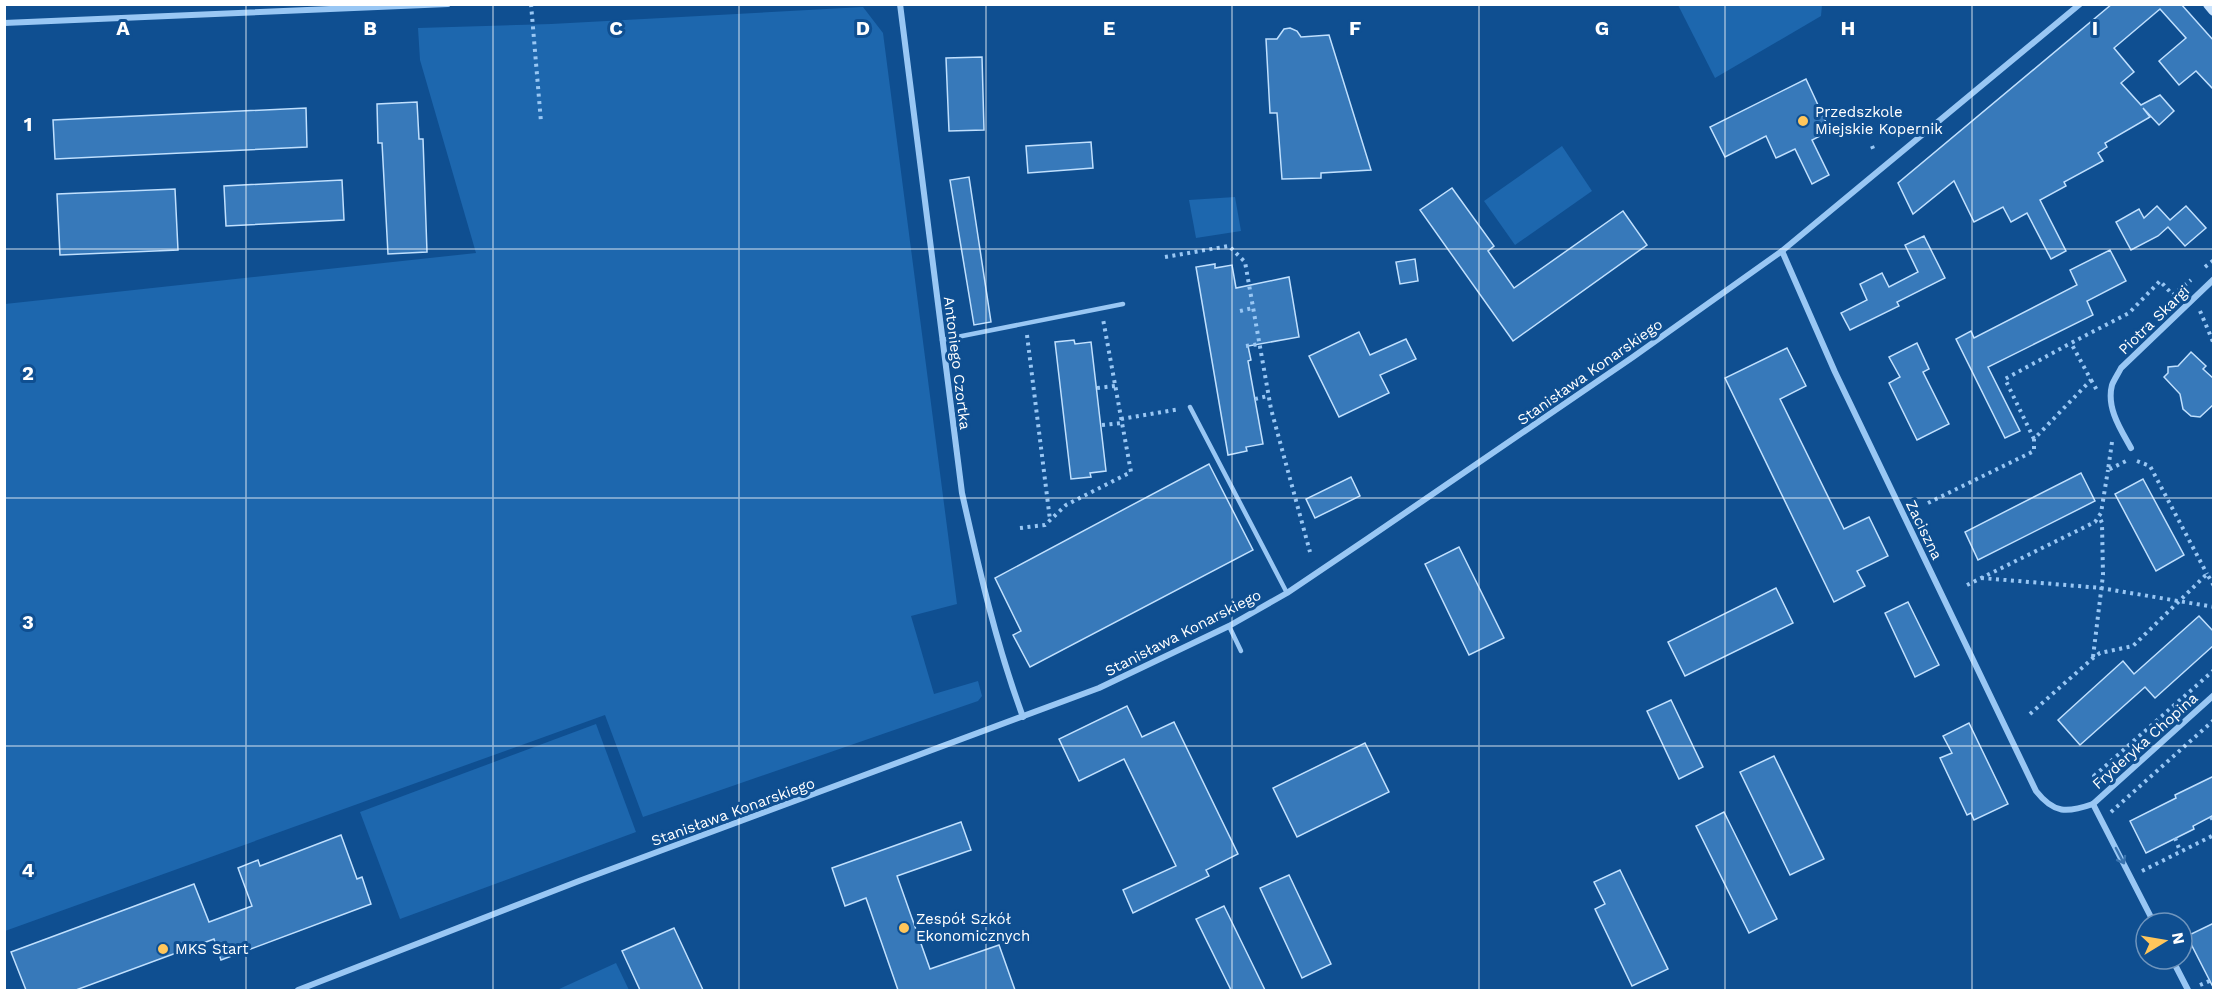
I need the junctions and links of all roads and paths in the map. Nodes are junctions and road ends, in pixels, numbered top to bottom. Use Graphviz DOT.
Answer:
graph roads {
  1 [pos="448,4"];
  2 [pos="531,4"];
  3 [pos="900,4"];
  4 [pos="2080,4"];
  5 [pos="2209,4"];
  6 [pos="2214,10"];
  7 [pos="4,24"];
  8 [pos="541,122"];
  9 [pos="1782,251"];
  10 [pos="1165,257"];
  11 [pos="2214,260"];
  12 [pos="2214,279"];
  13 [pos="1123,304"];
  14 [pos="1253,308"];
  15 [pos="1240,311"];
  16 [pos="1092,321"];
  17 [pos="1038,332"];
  18 [pos="1026,334"];
  19 [pos="1017,336"];
  20 [pos="942,340"];
  21 [pos="2071,343"];
  22 [pos="1259,344"];
  23 [pos="1246,346"];
  24 [pos="1115,386"];
  25 [pos="1097,388"];
  26 [pos="1268,396"];
  27 [pos="1256,399"];
  28 [pos="1190,407"];
  29 [pos="2115,418"];
  30 [pos="1121,421"];
  31 [pos="1102,425"];
  32 [pos="2034,439"];
  33 [pos="2132,448"];
  34 [pos="2108,470"];
  35 [pos="1928,503"];
  36 [pos="2100,516"];
  37 [pos="1050,520"];
  38 [pos="1020,528"];
  39 [pos="1310,552"];
  40 [pos="2207,574"];
  41 [pos="1981,578"];
  42 [pos="1967,585"];
  43 [pos="2214,586"];
  44 [pos="2101,588"];
  45 [pos="1287,593"];
  46 [pos="2178,602"];
  47 [pos="2214,607"];
  48 [pos="1229,626"];
  49 [pos="1241,651"];
  50 [pos="2093,658"];
  51 [pos="2214,670"];
  52 [pos="2214,695"];
  53 [pos="2030,714"];
  54 [pos="1023,717"];
  55 [pos="2214,720"];
  56 [pos="2094,776"];
  57 [pos="2093,804"];
  58 [pos="2057,809"];
  59 [pos="2211,817"];
  60 [pos="2102,821"];
  61 [pos="2214,822"];
  62 [pos="2214,835"];
  63 [pos="2175,838"];
  64 [pos="2180,851"];
  65 [pos="2132,878"];
  66 [pos="2148,911"];
  67 [pos="2178,971"];
  68 [pos="2214,979"];
  69 [pos="2201,985"];
  70 [pos="298,990"];
  71 [pos="2188,990"];
  1 -- 7 [label="street"];
  2 -- 8 [label="path"];
  3 -- 20 [label="street, Antoniego Czortka"];
  4 -- 9 [label="street, Stanisława Konarskiego"];
  5 -- 6 [label="street"];
  9 -- 45 [label="street, Stanisława Konarskiego"];
  9 -- 58 [label="street, Zaciszna"];
  10 -- 14 [label="path"];
  11 -- 21 [label="path"];
  12 -- 29 [label="street, Piotra Skargi"];
  13 -- 20 [label="lane"];
  14 -- 15 [label="path"];
  14 -- 22 [label="path"];
  16 -- 24 [label="path"];
  17 -- 18 [label="path"];
  18 -- 19 [label="path"];
  18 -- 37 [label="path"];
  20 -- 54 [label="street, Antoniego Czortka"];
  21 -- 32 [label="path"];
  21 -- 32 [label="path"];
  22 -- 23 [label="path"];
  22 -- 26 [label="path"];
  24 -- 25 [label="path"];
  24 -- 30 [label="path"];
  26 -- 27 [label="path"];
  26 -- 39 [label="path"];
  28 -- 30 [label="path"];
  28 -- 45 [label="lane"];
  29 -- 33 [label="street, Piotra Skargi"];
  29 -- 34 [label="path"];
  30 -- 31 [label="path"];
  30 -- 37 [label="path"];
  32 -- 35 [label="path"];
  34 -- 36 [label="path"];
  34 -- 40 [label="path"];
  36 -- 41 [label="path"];
  36 -- 44 [label="path"];
  37 -- 38 [label="path"];
  40 -- 43 [label="path"];
  40 -- 46 [label="path"];
  41 -- 42 [label="path"];
  41 -- 44 [label="path"];
  44 -- 46 [label="path"];
  44 -- 50 [label="path"];
  45 -- 48 [label="street, Stanisława Konarskiego"];
  46 -- 47 [label="path"];
  46 -- 50 [label="path"];
  48 -- 49 [label="lane"];
  48 -- 54 [label="street, Stanisława Konarskiego"];
  50 -- 53 [label="path"];
  51 -- 56 [label="path"];
  52 -- 57 [label="street, Fryderyka Chopina"];
  54 -- 70 [label="street, Stanisława Konarskiego"];
  55 -- 60 [label="path"];
  57 -- 58 [label="street, Fryderyka Chopina"];
  57 -- 60 [label="street"];
  59 -- 61 [label="path"];
  60 -- 65 [label="street, one-way"];
  62 -- 64 [label="path"];
  63 -- 64 [label="path"];
  64 -- 65 [label="path"];
  65 -- 66 [label="street"];
  67 -- 71 [label="street"];
  68 -- 69 [label="path"];
}
